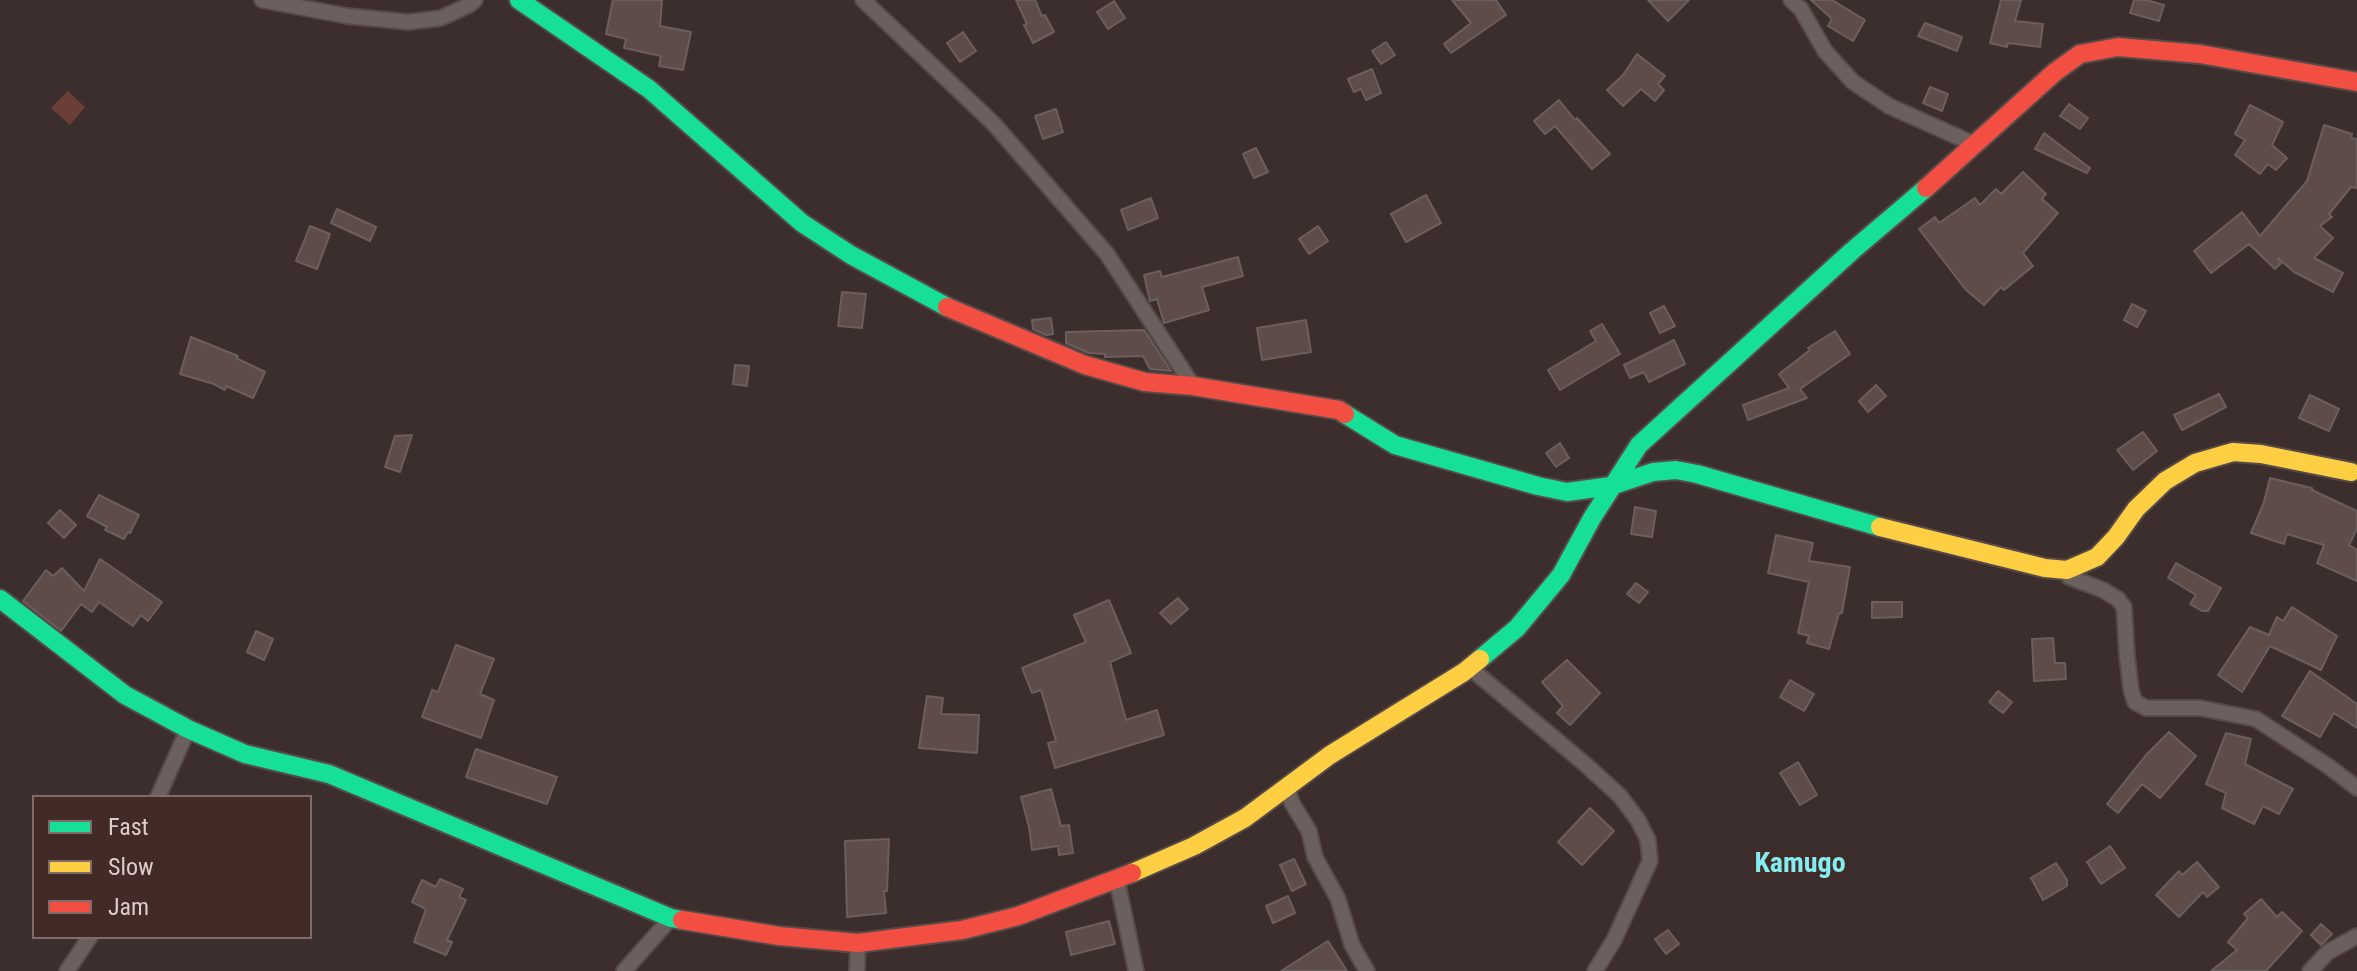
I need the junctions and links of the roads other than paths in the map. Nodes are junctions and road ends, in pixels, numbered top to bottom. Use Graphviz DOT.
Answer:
graph roads {
  1 [pos="262,0"];
  2 [pos="475,0"];
  3 [pos="519,0"];
  4 [pos="863,0"];
  5 [pos="1791,0"];
  6 [pos="2357,82"];
  7 [pos="1976,145"];
  8 [pos="1193,386"];
  9 [pos="2355,469"];
  10 [pos="1611,486"];
  11 [pos="2067,570"];
  12 [pos="0,599"];
  13 [pos="1469,667"];
  14 [pos="188,729"];
  15 [pos="1287,787"];
  16 [pos="2357,788"];
  17 [pos="159,795"];
  18 [pos="1117,880"];
  19 [pos="671,918"];
  20 [pos="2357,936"];
  21 [pos="89,939"];
  22 [pos="858,943"];
  23 [pos="67,971"];
  24 [pos="624,971"];
  25 [pos="857,971"];
  26 [pos="1136,971"];
  27 [pos="1367,971"];
  28 [pos="1595,971"];
  29 [pos="2310,971"];
  1 -- 2 [label="street"];
  3 -- 8 [label="street"];
  4 -- 8 [label="street"];
  5 -- 7 [label="street"];
  6 -- 7 [label="street"];
  7 -- 10 [label="street"];
  8 -- 10 [label="street"];
  9 -- 11 [label="street"];
  10 -- 11 [label="street"];
  10 -- 13 [label="street"];
  11 -- 16 [label="street"];
  12 -- 14 [label="street"];
  13 -- 15 [label="street"];
  13 -- 28 [label="street"];
  14 -- 17 [label="street"];
  14 -- 19 [label="street"];
  15 -- 18 [label="street"];
  15 -- 27 [label="street"];
  18 -- 22 [label="street"];
  18 -- 26 [label="street"];
  19 -- 22 [label="street"];
  19 -- 24 [label="street"];
  20 -- 29 [label="street"];
  21 -- 23 [label="street"];
  22 -- 25 [label="street"];
}
